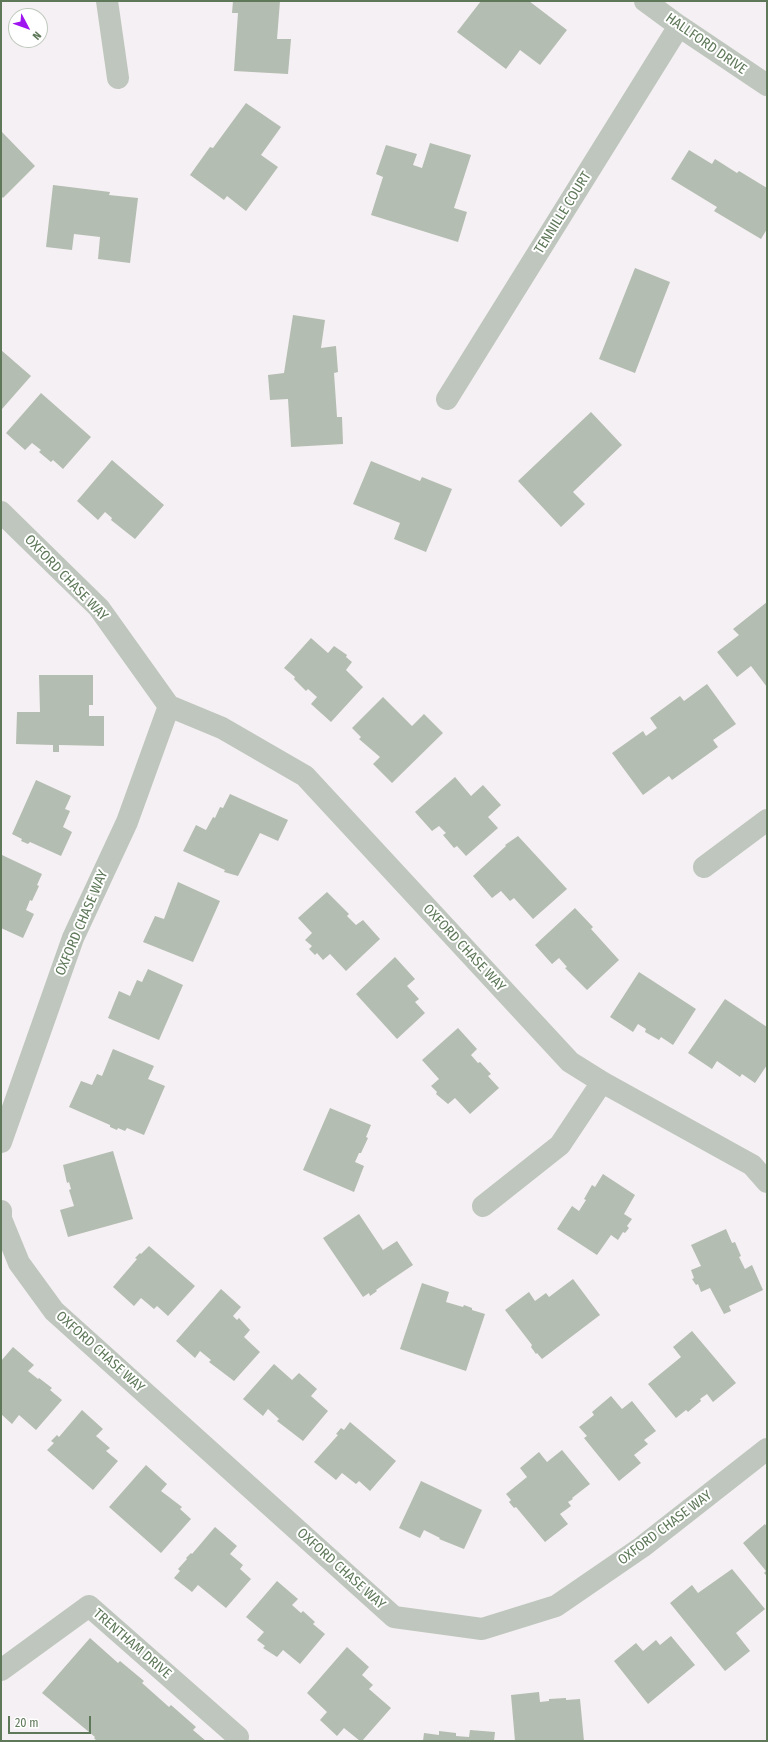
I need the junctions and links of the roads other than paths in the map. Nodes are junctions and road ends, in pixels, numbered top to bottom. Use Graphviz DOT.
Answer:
graph roads {
  1 [pos="107,1"];
  2 [pos="645,1"];
  3 [pos="679,26"];
  4 [pos="118,78"];
  5 [pos="767,85"];
  6 [pos="447,399"];
  7 [pos="1,512"];
  8 [pos="169,706"];
  9 [pos="767,820"];
  10 [pos="704,867"];
  11 [pos="602,1082"];
  12 [pos="1,1142"];
  13 [pos="767,1182"];
  14 [pos="483,1206"];
  15 [pos="1,1211"];
  16 [pos="767,1450"];
  17 [pos="1,1670"];
  18 [pos="238,1737"];
  1 -- 4 [label="street"];
  2 -- 3 [label="street, HALLFORD DRIVE"];
  3 -- 5 [label="street, HALLFORD DRIVE"];
  3 -- 6 [label="street, TENNILLE COURT"];
  7 -- 8 [label="street, OXFORD CHASE WAY"];
  8 -- 11 [label="street, OXFORD CHASE WAY"];
  8 -- 12 [label="street, OXFORD CHASE WAY"];
  9 -- 10 [label="street"];
  11 -- 13 [label="street, OXFORD CHASE WAY"];
  11 -- 14 [label="street"];
  15 -- 16 [label="street, OXFORD CHASE WAY"];
  17 -- 18 [label="street, TRENTHAM DRIVE"];
}
